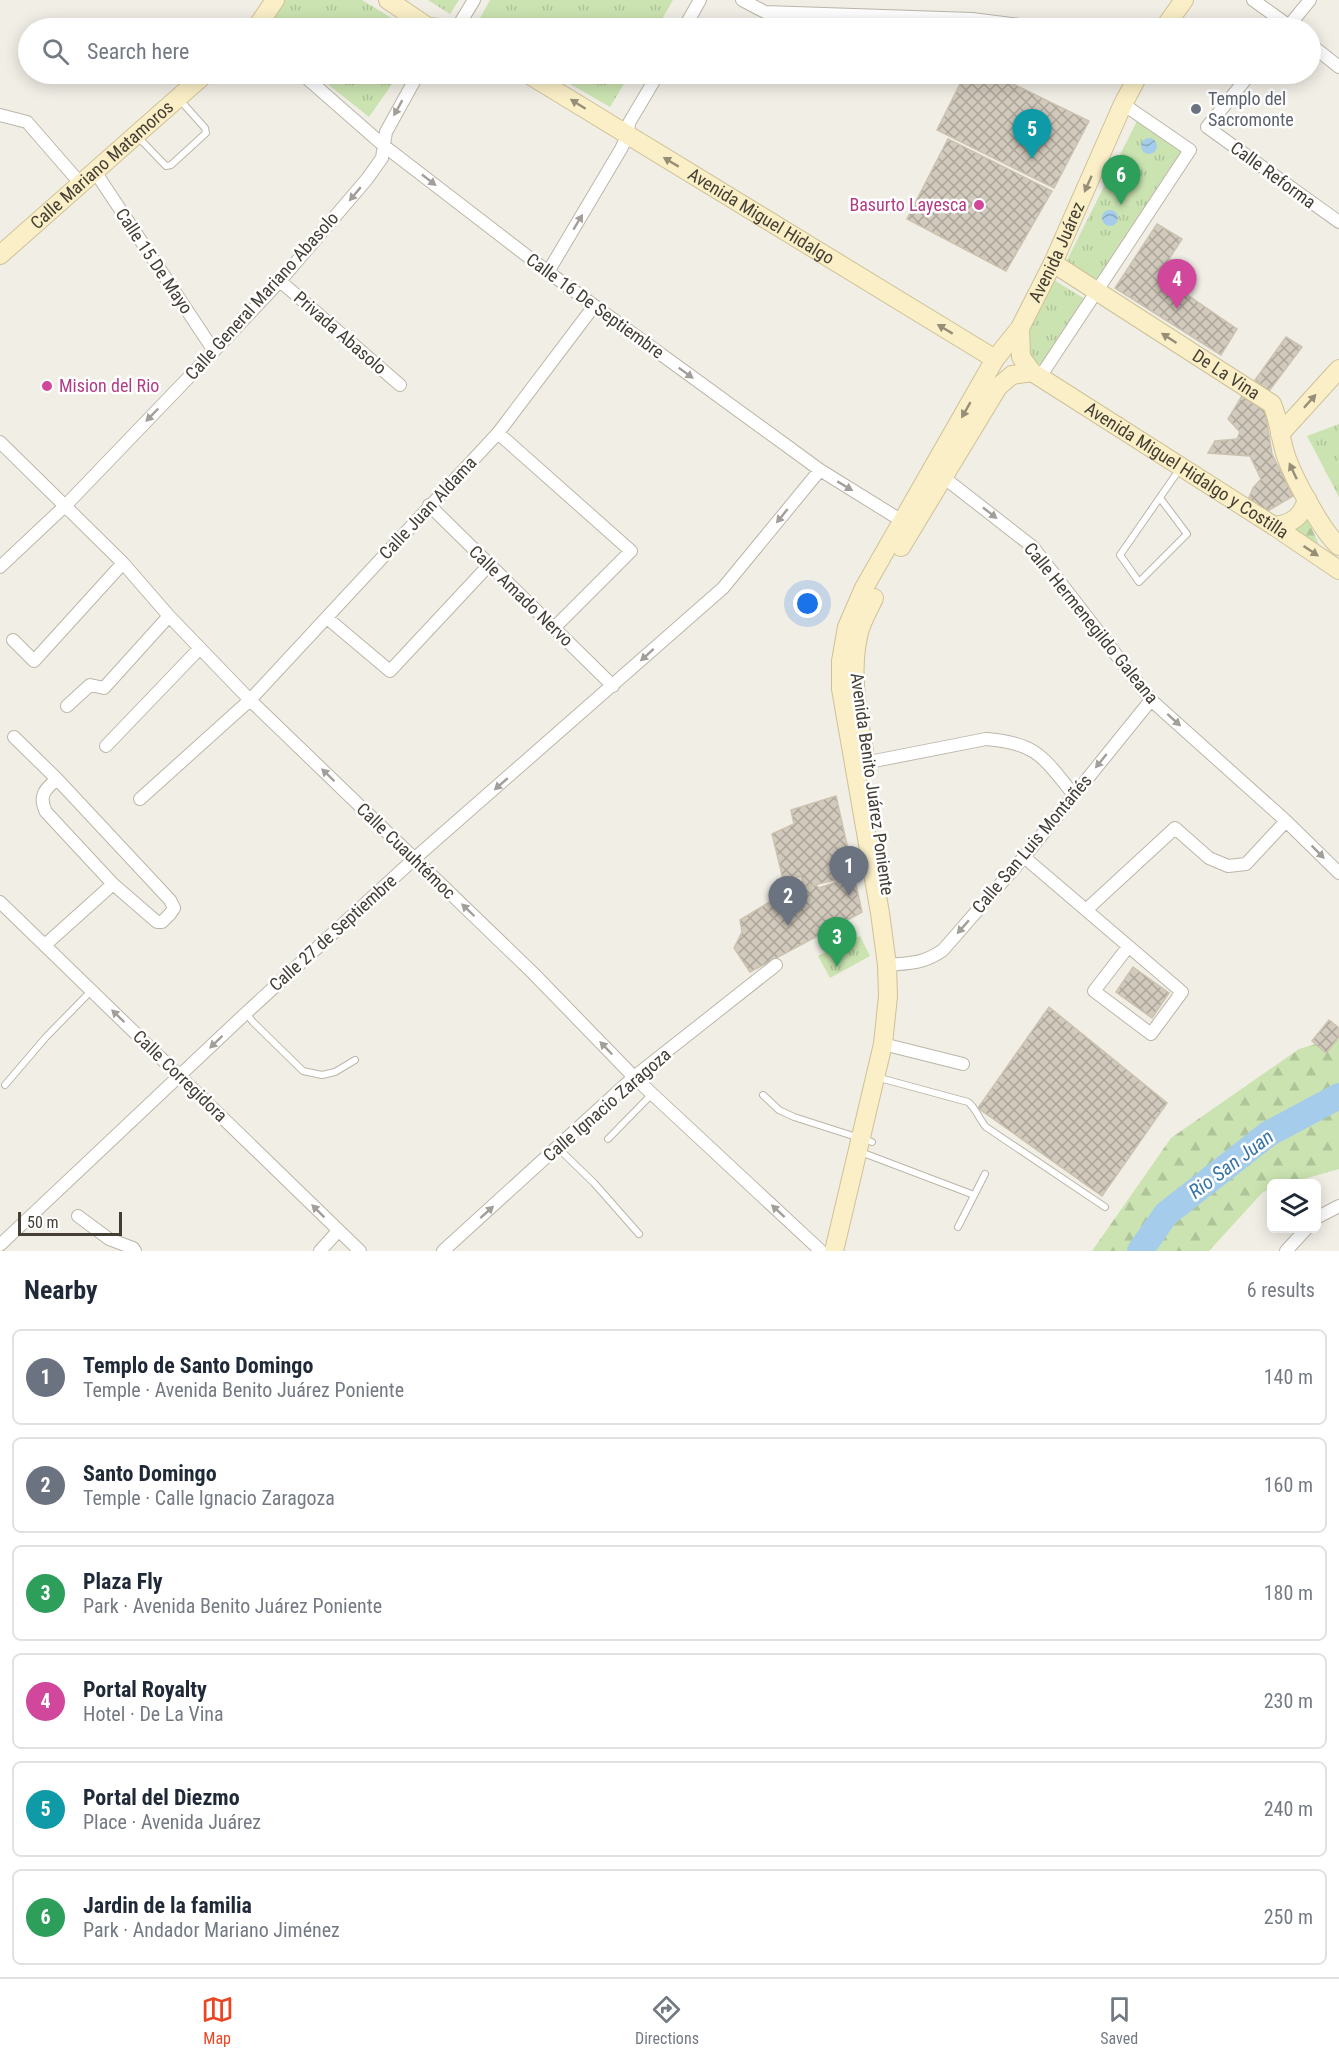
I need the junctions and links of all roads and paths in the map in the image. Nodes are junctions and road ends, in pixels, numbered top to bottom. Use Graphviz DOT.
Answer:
graph roads {
  1 [pos="275,0"];
  2 [pos="388,0"];
  3 [pos="474,0"];
  4 [pos="700,0"];
  5 [pos="742,0"];
  6 [pos="772,0"];
  7 [pos="1184,0"];
  8 [pos="1253,0"];
  9 [pos="1310,0"];
  10 [pos="765,12"];
  11 [pos="263,18"];
  12 [pos="415,18"];
  13 [pos="463,18"];
  14 [pos="690,18"];
  15 [pos="942,18"];
  16 [pos="1171,18"];
  17 [pos="1276,18"];
  18 [pos="1296,18"];
  19 [pos="1321,52"];
  20 [pos="1339,67"];
  21 [pos="193,84"];
  22 [pos="313,84"];
  23 [pos="412,84"];
  24 [pos="544,84"];
  25 [pos="652,84"];
  26 [pos="1133,84"];
  27 [pos="1242,84"];
  28 [pos="177,98"];
  29 [pos="1123,104"];
  30 [pos="0,115"];
  31 [pos="135,135"];
  32 [pos="628,135"];
  33 [pos="383,145"];
  34 [pos="94,170"];
  35 [pos="80,183"];
  36 [pos="1339,222"];
  37 [pos="0,255"];
  38 [pos="1053,263"];
  39 [pos="548,272"];
  40 [pos="280,281"];
  41 [pos="1095,291"];
  42 [pos="594,306"];
  43 [pos="1020,328"];
  44 [pos="214,351"];
  45 [pos="995,359"];
  46 [pos="1339,369"];
  47 [pos="1036,374"];
  48 [pos="400,385"];
  49 [pos="982,416"];
  50 [pos="498,433"];
  51 [pos="1280,434"];
  52 [pos="0,442"];
  53 [pos="1182,467"];
  54 [pos="820,470"];
  55 [pos="938,473"];
  56 [pos="1160,498"];
  57 [pos="1307,499"];
  58 [pos="66,505"];
  59 [pos="429,505"];
  60 [pos="907,524"];
  61 [pos="1274,526"];
  62 [pos="1336,543"];
  63 [pos="123,562"];
  64 [pos="489,565"];
  65 [pos="0,567"];
  66 [pos="1339,570"];
  67 [pos="169,616"];
  68 [pos="327,618"];
  69 [pos="554,628"];
  70 [pos="13,640"];
  71 [pos="200,648"];
  72 [pos="613,686"];
  73 [pos="250,700"];
  74 [pos="1151,700"];
  75 [pos="67,706"];
  76 [pos="14,737"];
  77 [pos="106,746"];
  78 [pos="860,764"];
  79 [pos="57,779"];
  80 [pos="1074,795"];
  81 [pos="140,799"];
  82 [pos="1286,821"];
  83 [pos="1024,857"];
  84 [pos="414,859"];
  85 [pos="1339,873"];
  86 [pos="113,884"];
  87 [pos="0,902"];
  88 [pos="1086,910"];
  89 [pos="45,945"];
  90 [pos="1128,947"];
  91 [pos="776,965"];
  92 [pos="892,965"];
  93 [pos="92,990"];
  94 [pos="246,1012"];
  95 [pos="888,1045"];
  96 [pos="355,1060"];
  97 [pos="963,1064"];
  98 [pos="180,1075"];
  99 [pos="634,1077"];
  100 [pos="881,1078"];
  101 [pos="5,1085"];
  102 [pos="652,1094"];
  103 [pos="763,1095"];
  104 [pos="608,1139"];
  105 [pos="865,1146"];
  106 [pos="558,1148"];
  107 [pos="985,1174"];
  108 [pos="974,1195"];
  109 [pos="1339,1206"];
  110 [pos="1105,1207"];
  111 [pos="78,1216"];
  112 [pos="1321,1216"];
  113 [pos="958,1227"];
  114 [pos="338,1231"];
  115 [pos="1302,1233"];
  116 [pos="639,1234"];
  117 [pos="0,1245"];
  118 [pos="135,1251"];
  119 [pos="320,1251"];
  120 [pos="360,1251"];
  121 [pos="443,1251"];
  122 [pos="821,1251"];
  123 [pos="834,1251"];
  124 [pos="847,1251"];
  125 [pos="1286,1251"];
  1 -- 11 [label="street"];
  2 -- 12 [label="street"];
  3 -- 13 [label="street"];
  4 -- 14 [label="street"];
  5 -- 10 [label="street"];
  6 -- 10 [label="street"];
  7 -- 16 [label="street"];
  8 -- 17 [label="street"];
  9 -- 18 [label="street"];
  10 -- 15 [label="street"];
  19 -- 20 [label="street"];
  21 -- 28 [label="street, Calle Mariano Matamoros"];
  22 -- 33 [label="street, Calle 16 De Septiembre"];
  23 -- 33 [label="street, Calle General Mariano Abasolo, one-way"];
  32 -- 24 [label="street, Avenida Miguel Hidalgo, one-way"];
  25 -- 32 [label="street"];
  26 -- 29 [label="street, Avenida Juárez"];
  27 -- 36 [label="street, Calle Reforma"];
  28 -- 31 [label="street, Calle Mariano Matamoros"];
  28 -- 31 [label="lane"];
  29 -- 38 [label="street, Avenida Juárez, one-way"];
  29 -- 41 [label="street"];
  30 -- 35 [label="street"];
  31 -- 34 [label="street, Calle Mariano Matamoros"];
  39 -- 32 [label="street, one-way"];
  45 -- 32 [label="street, Avenida Miguel Hidalgo, one-way"];
  33 -- 39 [label="street, Calle 16 De Septiembre, one-way"];
  33 -- 40 [label="street, Calle General Mariano Abasolo, one-way"];
  34 -- 35 [label="street, Calle Mariano Matamoros"];
  34 -- 44 [label="street, Calle 15 De Mayo"];
  35 -- 37 [label="street, Calle Mariano Matamoros"];
  38 -- 41 [label="street, De La Vina"];
  38 -- 43 [label="street, Avenida Juárez"];
  39 -- 42 [label="street, Calle 16 De Septiembre"];
  40 -- 44 [label="street, Calle General Mariano Abasolo"];
  40 -- 48 [label="street, Privada Abasolo"];
  41 -- 47 [label="street"];
  51 -- 41 [label="street, De La Vina, one-way"];
  42 -- 50 [label="street, Calle Juan Aldama"];
  42 -- 54 [label="street, Calle 16 De Septiembre, one-way"];
  43 -- 45 [label="street, Avenida Juárez"];
  43 -- 47 [label="street"];
  44 -- 58 [label="street, Calle General Mariano Abasolo, one-way"];
  45 -- 49 [label="street"];
  45 -- 55 [label="street, Avenida Benito Juárez Poniente, one-way"];
  51 -- 46 [label="street, one-way"];
  47 -- 49 [label="street, Avenida Benito Juárez Poniente"];
  47 -- 53 [label="street, Avenida Miguel Hidalgo y Costilla"];
  49 -- 55 [label="street, Avenida Benito Juárez Poniente"];
  50 -- 59 [label="street, Calle Juan Aldama"];
  50 -- 69 [label="street"];
  57 -- 51 [label="street, De La Vina, one-way"];
  52 -- 58 [label="street, Calle Cuauhtémoc"];
  53 -- 56 [label="lane"];
  53 -- 61 [label="street, Avenida Miguel Hidalgo y Costilla"];
  54 -- 60 [label="street, Calle 16 De Septiembre, one-way"];
  54 -- 72 [label="street, Calle 27 de Septiembre, one-way"];
  55 -- 60 [label="street, Avenida Benito Juárez Poniente"];
  55 -- 74 [label="street, Calle Hermenegildo Galeana, one-way"];
  56 -- 56 [label="lane"];
  57 -- 61 [label="street"];
  57 -- 62 [label="street, De La Vina"];
  58 -- 63 [label="street, Calle Cuauhtémoc"];
  58 -- 65 [label="street, Calle General Mariano Abasolo"];
  59 -- 64 [label="street, Calle Amado Nervo"];
  59 -- 68 [label="street, Calle Juan Aldama"];
  60 -- 78 [label="street, Avenida Benito Juárez Poniente"];
  61 -- 66 [label="street, Avenida Miguel Hidalgo y Costilla, one-way"];
  63 -- 67 [label="street, Calle Cuauhtémoc"];
  63 -- 70 [label="street"];
  64 -- 68 [label="street"];
  64 -- 69 [label="street, Calle Amado Nervo"];
  67 -- 71 [label="street, Calle Cuauhtémoc"];
  67 -- 75 [label="street"];
  68 -- 73 [label="street, Calle Juan Aldama"];
  69 -- 72 [label="street, Calle Amado Nervo"];
  71 -- 73 [label="street, Calle Cuauhtémoc"];
  71 -- 77 [label="street"];
  72 -- 84 [label="street, Calle 27 de Septiembre, one-way"];
  73 -- 81 [label="street, Calle Juan Aldama"];
  84 -- 73 [label="street, Calle Cuauhtémoc, one-way"];
  74 -- 80 [label="street, Calle San Luis Montañés, one-way"];
  74 -- 82 [label="street, Calle Hermenegildo Galeana, one-way"];
  76 -- 79 [label="street"];
  78 -- 80 [label="street"];
  78 -- 92 [label="street, Avenida Benito Juárez Poniente"];
  79 -- 86 [label="street"];
  79 -- 86 [label="street"];
  80 -- 83 [label="street, Calle San Luis Montañés"];
  82 -- 85 [label="street, Calle Hermenegildo Galeana, one-way"];
  82 -- 88 [label="street"];
  83 -- 88 [label="street"];
  83 -- 92 [label="street, Calle San Luis Montañés, one-way"];
  84 -- 94 [label="street, Calle 27 de Septiembre"];
  99 -- 84 [label="street, Calle Cuauhtémoc, one-way"];
  86 -- 89 [label="street"];
  87 -- 89 [label="street, Calle Corregidora"];
  88 -- 90 [label="street"];
  89 -- 93 [label="street, Calle Corregidora"];
  90 -- 90 [label="street"];
  91 -- 99 [label="street, Calle Ignacio Zaragoza"];
  92 -- 95 [label="street, Avenida Benito Juárez Poniente"];
  98 -- 93 [label="street, Calle Corregidora, one-way"];
  93 -- 101 [label="lane"];
  94 -- 96 [label="lane"];
  94 -- 98 [label="street, Calle 27 de Septiembre, one-way"];
  95 -- 97 [label="street"];
  95 -- 100 [label="street, Avenida Benito Juárez Poniente"];
  114 -- 98 [label="street, Calle Corregidora, one-way"];
  98 -- 117 [label="street, Calle 27 de Septiembre"];
  99 -- 102 [label="street, Calle Cuauhtémoc"];
  99 -- 106 [label="street, Calle Ignacio Zaragoza"];
  100 -- 105 [label="street, Avenida Benito Juárez Poniente"];
  100 -- 110 [label="lane"];
  102 -- 104 [label="lane"];
  122 -- 102 [label="street, Calle Cuauhtémoc, one-way"];
  103 -- 105 [label="lane"];
  105 -- 108 [label="lane"];
  105 -- 123 [label="street, Avenida Benito Juárez Poniente"];
  105 -- 124 [label="street, Avenida Benito Juárez Poniente"];
  106 -- 116 [label="lane"];
  121 -- 106 [label="street, Calle Ignacio Zaragoza, one-way"];
  107 -- 108 [label="lane"];
  108 -- 113 [label="lane"];
  109 -- 112 [label="street"];
  111 -- 118 [label="street"];
  114 -- 119 [label="street"];
  114 -- 120 [label="street, Calle Corregidora"];
  115 -- 125 [label="street"];
}
